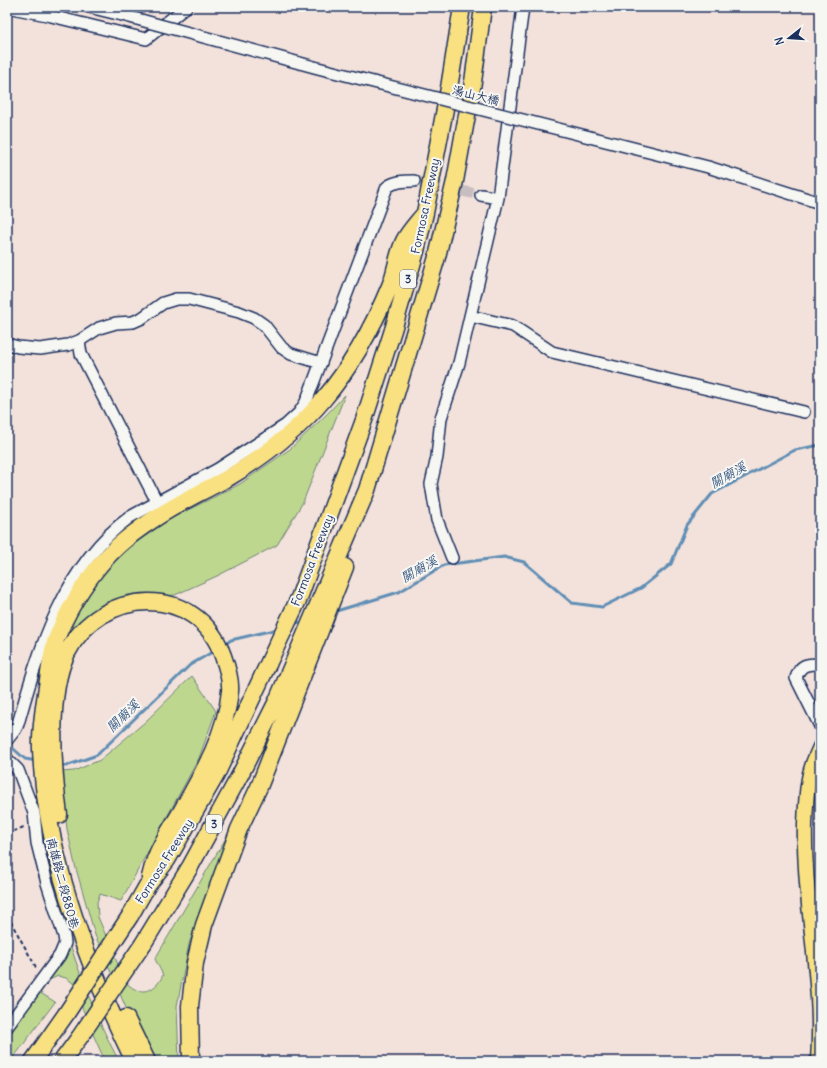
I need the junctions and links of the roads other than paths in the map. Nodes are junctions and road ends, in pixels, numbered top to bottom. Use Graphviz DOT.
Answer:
graph roads {
  1 [pos="89,7"];
  2 [pos="186,7"];
  3 [pos="462,7"];
  4 [pos="483,7"];
  5 [pos="523,7"];
  6 [pos="7,8"];
  7 [pos="414,181"];
  8 [pos="481,195"];
  9 [pos="498,198"];
  10 [pos="820,203"];
  11 [pos="425,212"];
  12 [pos="470,316"];
  13 [pos="79,341"];
  14 [pos="7,344"];
  15 [pos="321,363"];
  16 [pos="804,412"];
  17 [pos="157,502"];
  18 [pos="452,558"];
  19 [pos="820,664"];
  20 [pos="284,703"];
  21 [pos="820,726"];
  22 [pos="7,740"];
  23 [pos="47,747"];
  24 [pos="820,747"];
  25 [pos="7,759"];
  26 [pos="49,785"];
  27 [pos="147,886"];
  28 [pos="7,1027"];
  29 [pos="34,1061"];
  30 [pos="62,1061"];
  31 [pos="134,1061"];
  32 [pos="147,1061"];
  33 [pos="191,1061"];
  34 [pos="818,1061"];
  1 -- 10 [label="street, 湯山大橋, bridge"];
  2 -- 6 [label="street"];
  3 -- 11 [label="highway, Formosa Freeway / 3"];
  4 -- 20 [label="highway, Formosa Freeway / 3"];
  5 -- 9 [label="street"];
  7 -- 15 [label="street"];
  8 -- 9 [label="street"];
  9 -- 12 [label="street"];
  11 -- 23 [label="highway"];
  11 -- 27 [label="highway, Formosa Freeway / 3"];
  12 -- 16 [label="street"];
  12 -- 18 [label="street"];
  13 -- 14 [label="street"];
  13 -- 15 [label="street"];
  13 -- 17 [label="street"];
  15 -- 17 [label="street"];
  17 -- 22 [label="street"];
  19 -- 21 [label="street"];
  20 -- 30 [label="highway, Formosa Freeway / 3, bridge"];
  20 -- 33 [label="highway"];
  23 -- 26 [label="highway"];
  23 -- 27 [label="highway"];
  24 -- 34 [label="main road"];
  25 -- 28 [label="street, 南雄路二段880巷"];
  26 -- 31 [label="highway"];
  26 -- 32 [label="highway"];
  27 -- 29 [label="highway, Formosa Freeway / 3, bridge"];
}
